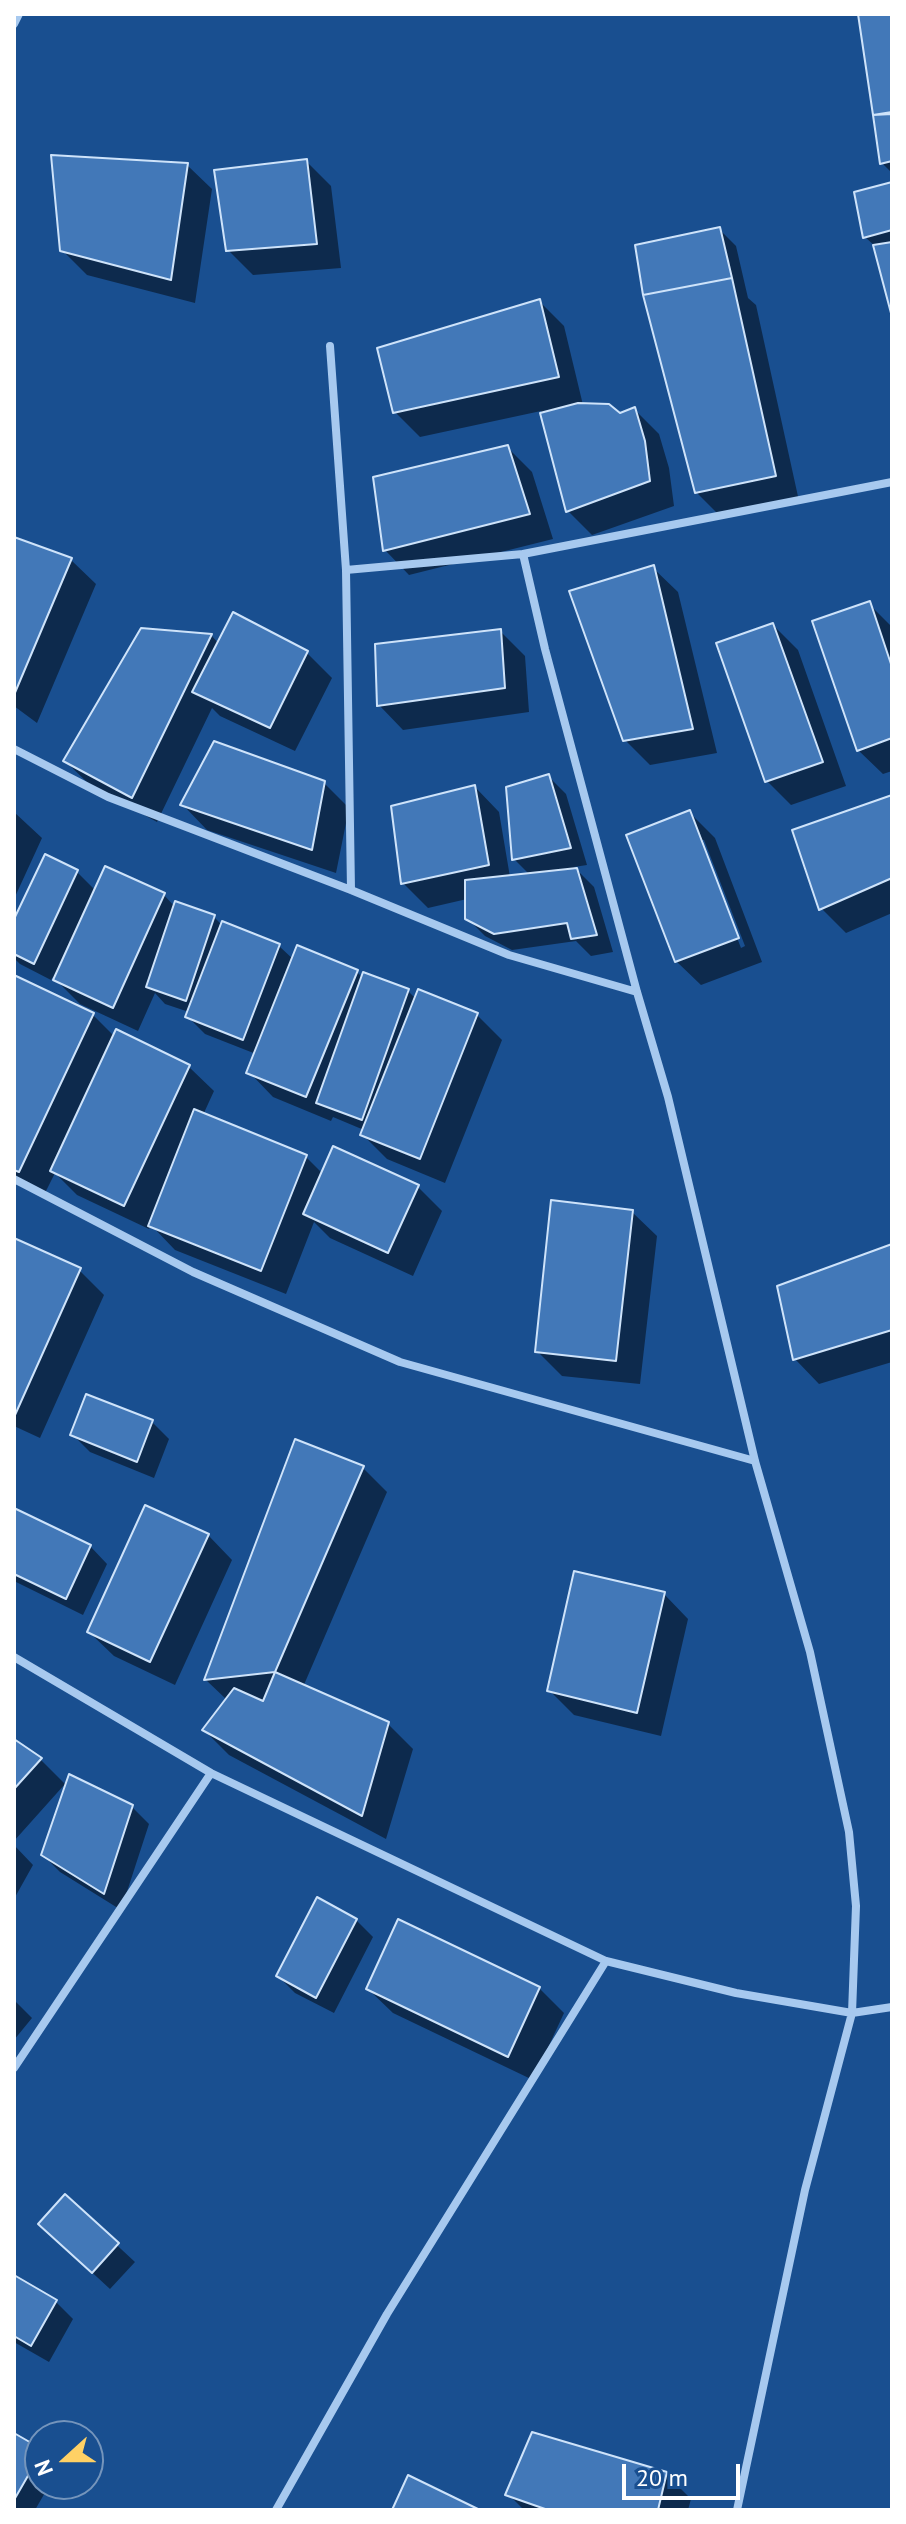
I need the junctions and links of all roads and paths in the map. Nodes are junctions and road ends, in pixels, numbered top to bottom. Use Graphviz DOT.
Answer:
graph roads {
  1 [pos="19,14"];
  2 [pos="14,24"];
  3 [pos="330,346"];
  4 [pos="892,482"];
  5 [pos="523,554"];
  6 [pos="346,570"];
  7 [pos="14,749"];
  8 [pos="351,890"];
  9 [pos="637,992"];
  10 [pos="14,1179"];
  11 [pos="755,1461"];
  12 [pos="14,1657"];
  13 [pos="211,1773"];
  14 [pos="606,1961"];
  15 [pos="892,2007"];
  16 [pos="852,2013"];
  17 [pos="14,2068"];
  18 [pos="276,2510"];
  19 [pos="737,2510"];
  1 -- 2 [label="street"];
  3 -- 6 [label="street"];
  4 -- 5 [label="street"];
  5 -- 6 [label="street"];
  5 -- 9 [label="street"];
  6 -- 8 [label="street"];
  7 -- 8 [label="street"];
  8 -- 9 [label="street"];
  9 -- 11 [label="street"];
  10 -- 11 [label="street"];
  11 -- 16 [label="street"];
  12 -- 13 [label="street"];
  13 -- 14 [label="street"];
  13 -- 17 [label="street"];
  14 -- 16 [label="street"];
  14 -- 18 [label="street"];
  15 -- 16 [label="street"];
  16 -- 19 [label="street"];
}
